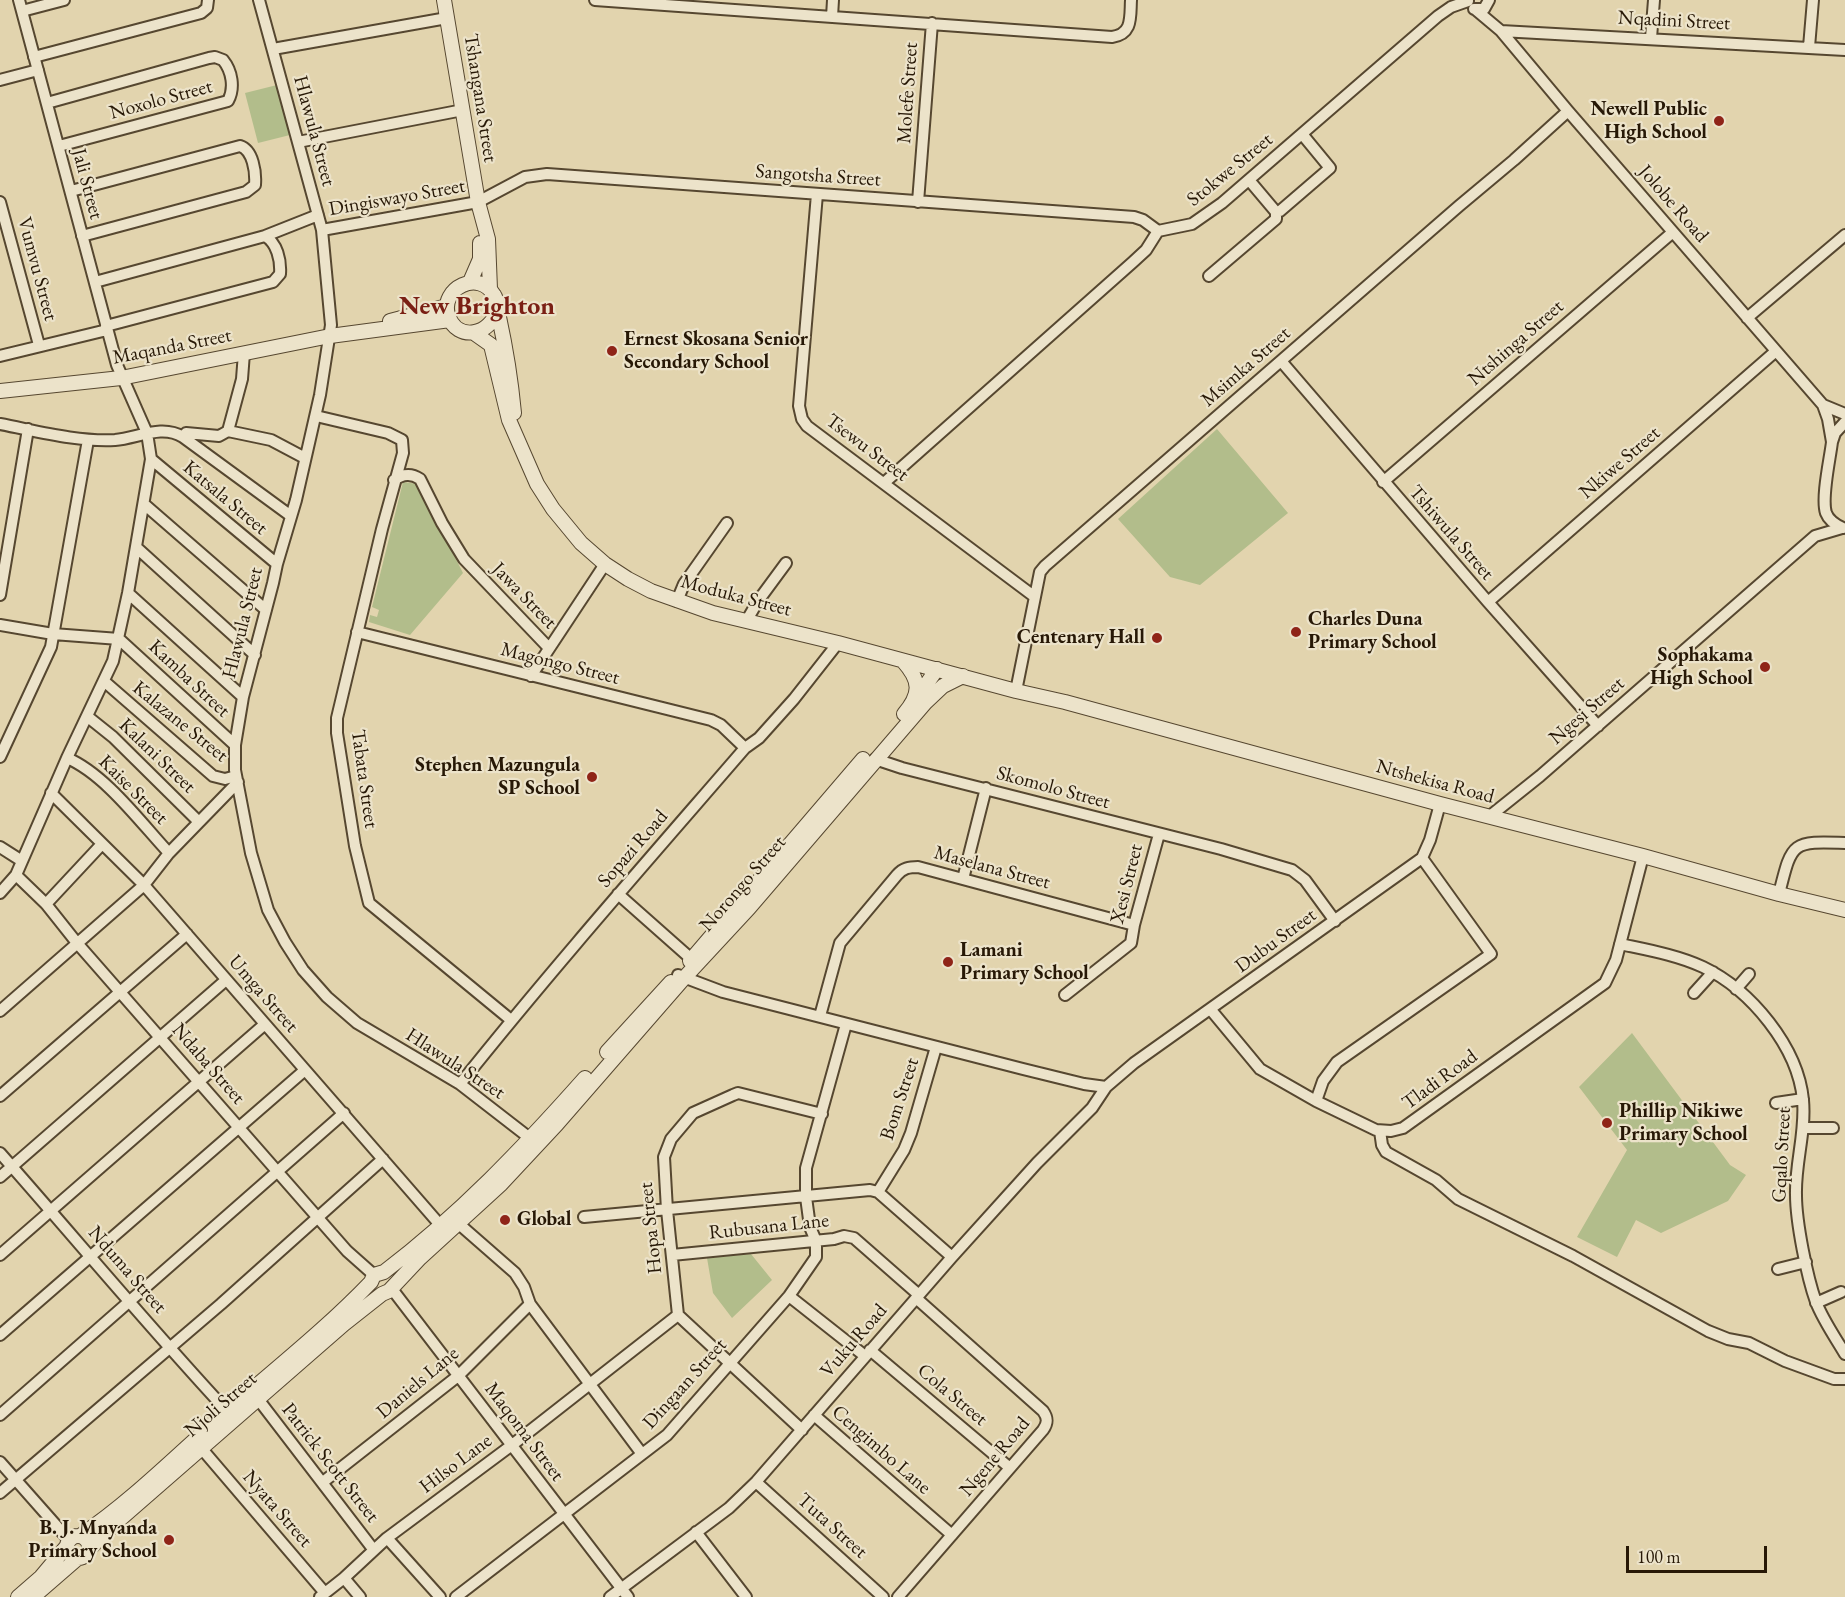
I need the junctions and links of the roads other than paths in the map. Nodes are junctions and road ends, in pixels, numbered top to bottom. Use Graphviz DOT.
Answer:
graph roads {
  1 [pos="64,0"];
  2 [pos="208,0"];
  3 [pos="259,0"];
  4 [pos="444,0"];
  5 [pos="595,0"];
  6 [pos="833,0"];
  7 [pos="1131,0"];
  8 [pos="1489,0"];
  9 [pos="1654,0"];
  10 [pos="1813,0"];
  11 [pos="1468,1"];
  12 [pos="20,6"];
  13 [pos="1476,10"];
  14 [pos="832,17"];
  15 [pos="447,18"];
  16 [pos="932,23"];
  17 [pos="1499,29"];
  18 [pos="1652,38"];
  19 [pos="1809,47"];
  20 [pos="273,49"];
  21 [pos="1845,50"];
  22 [pos="34,57"];
  23 [pos="38,70"];
  24 [pos="0,80"];
  25 [pos="47,103"];
  26 [pos="463,110"];
  27 [pos="1568,111"];
  28 [pos="1302,134"];
  29 [pos="298,142"];
  30 [pos="59,146"];
  31 [pos="1249,180"];
  32 [pos="71,191"];
  33 [pos="817,194"];
  34 [pos="0,202"];
  35 [pos="478,202"];
  36 [pos="918,202"];
  37 [pos="1276,212"];
  38 [pos="318,215"];
  39 [pos="322,230"];
  40 [pos="1158,231"];
  41 [pos="1673,232"];
  42 [pos="1845,235"];
  43 [pos="82,236"];
  44 [pos="265,236"];
  45 [pos="1209,276"];
  46 [pos="95,282"];
  47 [pos="470,282"];
  48 [pos="490,289"];
  49 [pos="497,309"];
  50 [pos="449,313"];
  51 [pos="1747,318"];
  52 [pos="106,328"];
  53 [pos="474,333"];
  54 [pos="330,336"];
  55 [pos="39,345"];
  56 [pos="1776,351"];
  57 [pos="244,353"];
  58 [pos="0,356"];
  59 [pos="1281,362"];
  60 [pos="121,378"];
  61 [pos="0,391"];
  62 [pos="1823,405"];
  63 [pos="1845,414"];
  64 [pos="316,416"];
  65 [pos="1845,422"];
  66 [pos="0,424"];
  67 [pos="28,429"];
  68 [pos="228,431"];
  69 [pos="147,433"];
  70 [pos="516,436"];
  71 [pos="183,437"];
  72 [pos="88,440"];
  73 [pos="1832,442"];
  74 [pos="305,458"];
  75 [pos="151,459"];
  76 [pos="394,480"];
  77 [pos="1383,482"];
  78 [pos="884,483"];
  79 [pos="144,504"];
  80 [pos="1826,511"];
  81 [pos="291,516"];
  82 [pos="727,523"];
  83 [pos="1844,528"];
  84 [pos="1815,536"];
  85 [pos="137,548"];
  86 [pos="786,562"];
  87 [pos="277,564"];
  88 [pos="605,564"];
  89 [pos="128,593"];
  90 [pos="0,595"];
  91 [pos="1035,597"];
  92 [pos="677,601"];
  93 [pos="1488,602"];
  94 [pos="266,610"];
  95 [pos="747,621"];
  96 [pos="0,625"];
  97 [pos="357,632"];
  98 [pos="53,634"];
  99 [pos="119,639"];
  100 [pos="838,643"];
  101 [pos="548,647"];
  102 [pos="255,655"];
  103 [pos="903,661"];
  104 [pos="937,669"];
  105 [pos="531,676"];
  106 [pos="963,676"];
  107 [pos="105,682"];
  108 [pos="1016,691"];
  109 [pos="243,698"];
  110 [pos="915,700"];
  111 [pos="88,717"];
  112 [pos="1598,726"];
  113 [pos="235,745"];
  114 [pos="745,748"];
  115 [pos="0,757"];
  116 [pos="67,758"];
  117 [pos="875,759"];
  118 [pos="237,779"];
  119 [pos="986,789"];
  120 [pos="51,793"];
  121 [pos="1440,804"];
  122 [pos="1490,816"];
  123 [pos="199,822"];
  124 [pos="1159,834"];
  125 [pos="1845,843"];
  126 [pos="102,844"];
  127 [pos="0,847"];
  128 [pos="169,853"];
  129 [pos="1643,856"];
  130 [pos="1422,858"];
  131 [pos="22,861"];
  132 [pos="16,875"];
  133 [pos="963,879"];
  134 [pos="144,885"];
  135 [pos="0,893"];
  136 [pos="618,894"];
  137 [pos="1779,894"];
  138 [pos="46,904"];
  139 [pos="1845,910"];
  140 [pos="1335,921"];
  141 [pos="1134,925"];
  142 [pos="186,934"];
  143 [pos="77,943"];
  144 [pos="1620,944"];
  145 [pos="694,962"];
  146 [pos="1713,972"];
  147 [pos="1749,974"];
  148 [pos="682,976"];
  149 [pos="226,980"];
  150 [pos="1736,989"];
  151 [pos="121,992"];
  152 [pos="1694,993"];
  153 [pos="1065,995"];
  154 [pos="1211,1010"];
  155 [pos="0,1011"];
  156 [pos="820,1016"];
  157 [pos="511,1020"];
  158 [pos="265,1024"];
  159 [pos="846,1024"];
  160 [pos="160,1036"];
  161 [pos="936,1047"];
  162 [pos="305,1070"];
  163 [pos="200,1082"];
  164 [pos="460,1084"];
  165 [pos="1106,1087"];
  166 [pos="0,1096"];
  167 [pos="1803,1099"];
  168 [pos="1316,1101"];
  169 [pos="1776,1103"];
  170 [pos="344,1113"];
  171 [pos="822,1114"];
  172 [pos="552,1122"];
  173 [pos="240,1127"];
  174 [pos="1803,1128"];
  175 [pos="1833,1128"];
  176 [pos="1380,1131"];
  177 [pos="531,1138"];
  178 [pos="0,1153"];
  179 [pos="383,1159"];
  180 [pos="12,1167"];
  181 [pos="278,1172"];
  182 [pos="0,1177"];
  183 [pos="878,1192"];
  184 [pos="806,1197"];
  185 [pos="51,1210"];
  186 [pos="667,1210"];
  187 [pos="318,1217"];
  188 [pos="584,1218"];
  189 [pos="459,1224"];
  190 [pos="441,1226"];
  191 [pos="816,1241"];
  192 [pos="0,1255"];
  193 [pos="672,1255"];
  194 [pos="91,1256"];
  195 [pos="952,1257"];
  196 [pos="1806,1262"];
  197 [pos="1778,1269"];
  198 [pos="377,1276"];
  199 [pos="389,1289"];
  200 [pos="1841,1292"];
  201 [pos="789,1296"];
  202 [pos="917,1297"];
  203 [pos="130,1300"];
  204 [pos="1816,1303"];
  205 [pos="530,1304"];
  206 [pos="678,1315"];
  207 [pos="0,1335"];
  208 [pos="168,1347"];
  209 [pos="868,1353"];
  210 [pos="1845,1354"];
  211 [pos="729,1363"];
  212 [pos="458,1376"];
  213 [pos="1845,1379"];
  214 [pos="588,1384"];
  215 [pos="258,1400"];
  216 [pos="227,1411"];
  217 [pos="0,1415"];
  218 [pos="814,1415"];
  219 [pos="802,1430"];
  220 [pos="512,1445"];
  221 [pos="202,1449"];
  222 [pos="642,1454"];
  223 [pos="0,1462"];
  224 [pos="1010,1468"];
  225 [pos="15,1479"];
  226 [pos="323,1482"];
  227 [pos="756,1482"];
  228 [pos="0,1493"];
  229 [pos="564,1515"];
  230 [pos="696,1532"];
  231 [pos="952,1535"];
  232 [pos="387,1538"];
  233 [pos="72,1540"];
  234 [pos="373,1549"];
  235 [pos="83,1553"];
  236 [pos="344,1578"];
  237 [pos="625,1592"];
  238 [pos="322,1595"];
  239 [pos="18,1597"];
  240 [pos="33,1597"];
  241 [pos="360,1597"];
  242 [pos="440,1597"];
  243 [pos="456,1597"];
  244 [pos="610,1597"];
  245 [pos="746,1597"];
  246 [pos="884,1597"];
  247 [pos="898,1597"];
  1 -- 12 [label="street"];
  2 -- 22 [label="street"];
  3 -- 20 [label="street, Hlawula Street"];
  4 -- 15 [label="street, Tshangana Street"];
  5 -- 14 [label="street"];
  6 -- 14 [label="street"];
  7 -- 16 [label="street"];
  8 -- 13 [label="street"];
  8 -- 17 [label="street, Jolobe Road"];
  9 -- 18 [label="street"];
  10 -- 19 [label="street"];
  11 -- 13 [label="street, Jolobe Road"];
  11 -- 28 [label="street, Stokwe Street"];
  12 -- 22 [label="street, Jali Street"];
  13 -- 17 [label="street, Jolobe Road"];
  14 -- 16 [label="street"];
  15 -- 20 [label="street"];
  15 -- 26 [label="street, Tshangana Street"];
  16 -- 36 [label="street, Molefe Street"];
  17 -- 18 [label="street, Nqadini Street"];
  17 -- 27 [label="street, Jolobe Road"];
  18 -- 19 [label="street, Nqadini Street"];
  19 -- 21 [label="street, Nqadini Street"];
  20 -- 29 [label="street, Hlawula Street"];
  22 -- 23 [label="street, Jali Street"];
  23 -- 24 [label="street"];
  23 -- 25 [label="street, Jali Street"];
  25 -- 30 [label="street, Jali Street"];
  25 -- 30 [label="street, Noxolo Street"];
  26 -- 29 [label="street"];
  26 -- 35 [label="street, Tshangana Street"];
  27 -- 41 [label="street, Jolobe Road"];
  27 -- 59 [label="street, Msimka Street"];
  28 -- 31 [label="street, Stokwe Street"];
  28 -- 37 [label="street"];
  29 -- 38 [label="street, Hlawula Street"];
  30 -- 32 [label="street, Jali Street"];
  31 -- 37 [label="street"];
  31 -- 40 [label="street, Stokwe Street"];
  32 -- 43 [label="street, Jali Street"];
  32 -- 43 [label="street"];
  33 -- 35 [label="street, Sangotsha Street"];
  33 -- 36 [label="street, Sangotsha Street"];
  33 -- 78 [label="street, Tsewu Street"];
  34 -- 55 [label="street, Vumvu Street"];
  35 -- 39 [label="street, Dingiswayo Street"];
  35 -- 47 [label="street, Tshangana Street"];
  35 -- 48 [label="street, Tshangana Street"];
  36 -- 40 [label="street, Sangotsha Street"];
  37 -- 45 [label="street"];
  38 -- 39 [label="street, Hlawula Street"];
  38 -- 44 [label="street"];
  39 -- 54 [label="street, Hlawula Street"];
  40 -- 78 [label="street"];
  41 -- 51 [label="street, Jolobe Road"];
  41 -- 77 [label="street, Ntshinga Street"];
  42 -- 51 [label="street"];
  43 -- 46 [label="street, Jali Street"];
  44 -- 46 [label="street"];
  44 -- 52 [label="street"];
  46 -- 52 [label="street, Jali Street"];
  47 -- 48 [label="street"];
  47 -- 50 [label="street"];
  48 -- 49 [label="street"];
  49 -- 53 [label="street"];
  49 -- 70 [label="street, Moduka Street"];
  50 -- 53 [label="street"];
  50 -- 54 [label="street, Maqanda Street"];
  51 -- 56 [label="street, Jolobe Road"];
  52 -- 55 [label="street"];
  52 -- 60 [label="street, Jali Street"];
  53 -- 70 [label="street, Moduka Street"];
  54 -- 57 [label="street, Maqanda Street"];
  54 -- 64 [label="street, Hlawula Street"];
  55 -- 58 [label="street"];
  56 -- 62 [label="street, Jolobe Road"];
  56 -- 93 [label="street, Nkiwe Street"];
  57 -- 60 [label="street, Maqanda Street"];
  57 -- 68 [label="street"];
  59 -- 77 [label="street, Tshiwula Street"];
  59 -- 91 [label="street, Msimka Street"];
  60 -- 61 [label="street, Maqanda Street"];
  60 -- 69 [label="street, Jali Street"];
  62 -- 63 [label="street, Jolobe Road"];
  62 -- 73 [label="street, Jolobe Road"];
  64 -- 74 [label="street, Hlawula Street"];
  64 -- 76 [label="street, Tabata Street"];
  65 -- 73 [label="street"];
  66 -- 67 [label="street"];
  67 -- 72 [label="street"];
  67 -- 90 [label="street"];
  68 -- 71 [label="street"];
  68 -- 74 [label="street"];
  69 -- 71 [label="street"];
  69 -- 72 [label="street"];
  69 -- 75 [label="street, Jali Street"];
  70 -- 88 [label="street, Moduka Street"];
  71 -- 81 [label="street"];
  72 -- 98 [label="street"];
  73 -- 80 [label="street"];
  74 -- 81 [label="street, Hlawula Street"];
  75 -- 79 [label="street, Jali Street"];
  75 -- 87 [label="street, Katsala Street"];
  76 -- 97 [label="street, Tabata Street"];
  76 -- 101 [label="street, Jawa Street"];
  77 -- 93 [label="street, Tshiwula Street"];
  78 -- 91 [label="street, Tsewu Street"];
  79 -- 85 [label="street, Jali Street"];
  79 -- 94 [label="street"];
  80 -- 83 [label="street"];
  80 -- 84 [label="street, Ngesi Street"];
  81 -- 87 [label="street, Hlawula Street"];
  82 -- 92 [label="street"];
  83 -- 84 [label="street, Ngesi Street"];
  84 -- 112 [label="street, Ngesi Street"];
  85 -- 89 [label="street, Jali Street"];
  85 -- 102 [label="street"];
  86 -- 95 [label="street"];
  87 -- 94 [label="street, Hlawula Street"];
  88 -- 92 [label="street, Moduka Street"];
  88 -- 101 [label="street, Jawa Street"];
  89 -- 99 [label="street, Jali Street"];
  89 -- 109 [label="street"];
  91 -- 108 [label="street, Msimka Street"];
  92 -- 95 [label="street, Moduka Street"];
  93 -- 112 [label="street, Tshiwula Street"];
  94 -- 102 [label="street, Hlawula Street"];
  95 -- 100 [label="street, Moduka Street"];
  96 -- 98 [label="street"];
  97 -- 105 [label="street, Magongo Street"];
  97 -- 157 [label="street, Tabata Street"];
  98 -- 99 [label="street"];
  98 -- 115 [label="street"];
  99 -- 107 [label="street, Jali Street"];
  99 -- 113 [label="street, Kamba Street"];
  100 -- 103 [label="street, Moduka Street"];
  100 -- 114 [label="street, Sopazi Road"];
  101 -- 105 [label="street, Jawa Street"];
  102 -- 109 [label="street, Hlawula Street"];
  103 -- 104 [label="street, Moduka Street"];
  103 -- 110 [label="street"];
  104 -- 106 [label="street, Moduka Street"];
  104 -- 110 [label="street, Norongo Street"];
  105 -- 114 [label="street, Magongo Street"];
  106 -- 108 [label="street, Moduka Street"];
  106 -- 117 [label="street, Norongo Street"];
  107 -- 111 [label="street, Jali Street"];
  107 -- 118 [label="street, Kalazane Street"];
  108 -- 121 [label="street, Ntshekisa Road"];
  109 -- 113 [label="street, Hlawula Street"];
  110 -- 145 [label="street, Norongo Street"];
  111 -- 116 [label="street, Jali Street"];
  111 -- 123 [label="street, Kalani Street"];
  112 -- 122 [label="street, Ngesi Street"];
  113 -- 118 [label="street, Hlawula Street"];
  114 -- 136 [label="street, Sopazi Road"];
  116 -- 120 [label="street, Jali Street"];
  116 -- 128 [label="street, Kaise Street"];
  117 -- 119 [label="street, Skomolo Street"];
  117 -- 145 [label="street, Norongo Street"];
  118 -- 123 [label="street"];
  118 -- 164 [label="street, Hlawula Street"];
  119 -- 124 [label="street, Skomolo Street"];
  119 -- 133 [label="street"];
  120 -- 126 [label="street, Umga Street"];
  120 -- 131 [label="street, Jali Street"];
  121 -- 122 [label="street, Ntshekisa Road"];
  121 -- 130 [label="street"];
  122 -- 129 [label="street, Ntshekisa Road"];
  123 -- 128 [label="street"];
  124 -- 140 [label="street, Skomolo Street"];
  124 -- 141 [label="street, Xesi Street"];
  125 -- 137 [label="street"];
  126 -- 134 [label="street, Umga Street"];
  126 -- 138 [label="street"];
  127 -- 131 [label="street"];
  128 -- 134 [label="street"];
  129 -- 137 [label="street, Ntshekisa Road"];
  129 -- 144 [label="street, Tladi Road"];
  130 -- 140 [label="street, Dubu Street"];
  130 -- 168 [label="street"];
  131 -- 132 [label="street, Jali Street"];
  132 -- 135 [label="street, Jali Street"];
  132 -- 138 [label="street, Ndaba Street"];
  133 -- 141 [label="street, Maselana Street"];
  133 -- 156 [label="street, Maselana Street"];
  134 -- 142 [label="street, Umga Street"];
  134 -- 143 [label="street"];
  136 -- 145 [label="street"];
  136 -- 157 [label="street, Sopazi Road"];
  137 -- 139 [label="street, Ntshekisa Road"];
  138 -- 143 [label="street, Ndaba Street"];
  140 -- 154 [label="street, Dubu Street"];
  141 -- 153 [label="street, Xesi Street"];
  142 -- 149 [label="street, Umga Street"];
  142 -- 151 [label="street"];
  143 -- 151 [label="street, Ndaba Street"];
  143 -- 155 [label="street"];
  144 -- 146 [label="street, Gqalo Street"];
  144 -- 176 [label="street, Tladi Road"];
  145 -- 148 [label="street, Norongo Street"];
  146 -- 150 [label="street, Gqalo Street"];
  146 -- 152 [label="street"];
  147 -- 150 [label="street"];
  148 -- 156 [label="street"];
  148 -- 172 [label="street, Norongo Street"];
  149 -- 158 [label="street, Umga Street"];
  149 -- 160 [label="street"];
  150 -- 167 [label="street, Gqalo Street"];
  151 -- 160 [label="street, Ndaba Street"];
  151 -- 166 [label="street"];
  154 -- 165 [label="street, Dubu Street"];
  154 -- 168 [label="street"];
  156 -- 159 [label="street"];
  157 -- 164 [label="street, Sopazi Road"];
  158 -- 162 [label="street, Umga Street"];
  158 -- 163 [label="street"];
  159 -- 161 [label="street"];
  159 -- 171 [label="street"];
  160 -- 163 [label="street, Ndaba Street"];
  160 -- 180 [label="street"];
  161 -- 165 [label="street"];
  161 -- 183 [label="street, Bom Street"];
  162 -- 170 [label="street, Umga Street"];
  162 -- 173 [label="street"];
  163 -- 173 [label="street, Ndaba Street"];
  163 -- 185 [label="street"];
  164 -- 177 [label="street, Hlawula Street"];
  165 -- 195 [label="street, Vuku Road"];
  167 -- 169 [label="street"];
  167 -- 174 [label="street, Gqalo Street"];
  168 -- 176 [label="street"];
  170 -- 179 [label="street, Umga Street"];
  170 -- 181 [label="street"];
  171 -- 184 [label="street"];
  171 -- 186 [label="street, Hopa Street"];
  172 -- 177 [label="street"];
  172 -- 189 [label="street, Njoli Street"];
  173 -- 181 [label="street, Ndaba Street"];
  173 -- 194 [label="street"];
  174 -- 175 [label="street"];
  174 -- 196 [label="street, Gqalo Street"];
  176 -- 213 [label="street"];
  177 -- 190 [label="street"];
  178 -- 180 [label="street, Nduma Street"];
  179 -- 187 [label="street"];
  179 -- 190 [label="street, Umga Street"];
  180 -- 182 [label="street"];
  180 -- 185 [label="street, Nduma Street"];
  181 -- 187 [label="street, Ndaba Street"];
  181 -- 203 [label="street"];
  183 -- 184 [label="street"];
  183 -- 195 [label="street"];
  184 -- 186 [label="street"];
  184 -- 191 [label="street"];
  185 -- 192 [label="street"];
  185 -- 194 [label="street, Nduma Street"];
  186 -- 188 [label="street"];
  186 -- 193 [label="street, Hopa Street"];
  187 -- 198 [label="street, Ndaba Street"];
  187 -- 208 [label="street"];
  189 -- 199 [label="street, Njoli Street"];
  189 -- 205 [label="street"];
  190 -- 198 [label="street"];
  191 -- 193 [label="street, Rubusana Lane"];
  191 -- 201 [label="street, Dingaan Street"];
  191 -- 202 [label="street, Rubusana Lane"];
  193 -- 206 [label="street, Hopa Street"];
  194 -- 203 [label="street, Nduma Street"];
  194 -- 207 [label="street"];
  195 -- 202 [label="street, Vuku Road"];
  196 -- 197 [label="street"];
  196 -- 204 [label="street, Gqalo Street"];
  198 -- 199 [label="street"];
  198 -- 199 [label="street"];
  198 -- 216 [label="street, Njoli Street"];
  199 -- 212 [label="street, Maqoma Street"];
  199 -- 215 [label="street, Njoli Street"];
  200 -- 204 [label="street"];
  201 -- 209 [label="street, Cola Street"];
  201 -- 211 [label="street, Dingaan Street"];
  202 -- 209 [label="street, Vuku Road"];
  202 -- 224 [label="street, Ngene Road"];
  203 -- 208 [label="street, Nduma Street"];
  203 -- 217 [label="street"];
  204 -- 210 [label="street, Gqalo Street"];
  205 -- 212 [label="street, Daniels Lane"];
  205 -- 214 [label="street"];
  206 -- 211 [label="street"];
  206 -- 214 [label="street, Hilso Lane"];
  208 -- 216 [label="street, Nduma Street"];
  208 -- 225 [label="street"];
  209 -- 218 [label="street, Vuku Road"];
  209 -- 224 [label="street, Cola Street"];
  211 -- 219 [label="street"];
  211 -- 222 [label="street, Dingaan Street"];
  212 -- 220 [label="street, Maqoma Street"];
  212 -- 226 [label="street, Daniels Lane"];
  214 -- 220 [label="street, Hilso Lane"];
  214 -- 222 [label="street"];
  215 -- 221 [label="street, Njoli Street"];
  215 -- 226 [label="street, Patrick Scott Street"];
  216 -- 233 [label="street, Njoli Street"];
  218 -- 219 [label="street, Vuku Road"];
  218 -- 231 [label="street, Cengimbo Lane"];
  219 -- 227 [label="street, Vuku Road"];
  220 -- 229 [label="street, Maqoma Street"];
  220 -- 232 [label="street, Hilso Lane"];
  221 -- 235 [label="street, Njoli Street"];
  221 -- 238 [label="street, Nyata Street"];
  222 -- 229 [label="street, Dingaan Street"];
  223 -- 225 [label="street"];
  224 -- 231 [label="street, Ngene Road"];
  225 -- 228 [label="street"];
  225 -- 233 [label="street"];
  226 -- 234 [label="street, Patrick Scott Street"];
  227 -- 230 [label="street, Vuku Road"];
  227 -- 246 [label="street, Tuta Street"];
  229 -- 237 [label="street, Maqoma Street"];
  229 -- 243 [label="street, Dingaan Street"];
  230 -- 237 [label="street, Vuku Road"];
  230 -- 245 [label="street"];
  231 -- 247 [label="street, Ngene Road"];
  232 -- 234 [label="street, Hilso Lane"];
  232 -- 242 [label="street"];
  233 -- 235 [label="street"];
  233 -- 235 [label="street"];
  233 -- 239 [label="street, Njoli Street"];
  234 -- 236 [label="street, Hilso Lane"];
  235 -- 240 [label="street, Njoli Street"];
  236 -- 238 [label="street, Hilso Lane"];
  236 -- 241 [label="street"];
  237 -- 244 [label="street, Vuku Road"];
}
